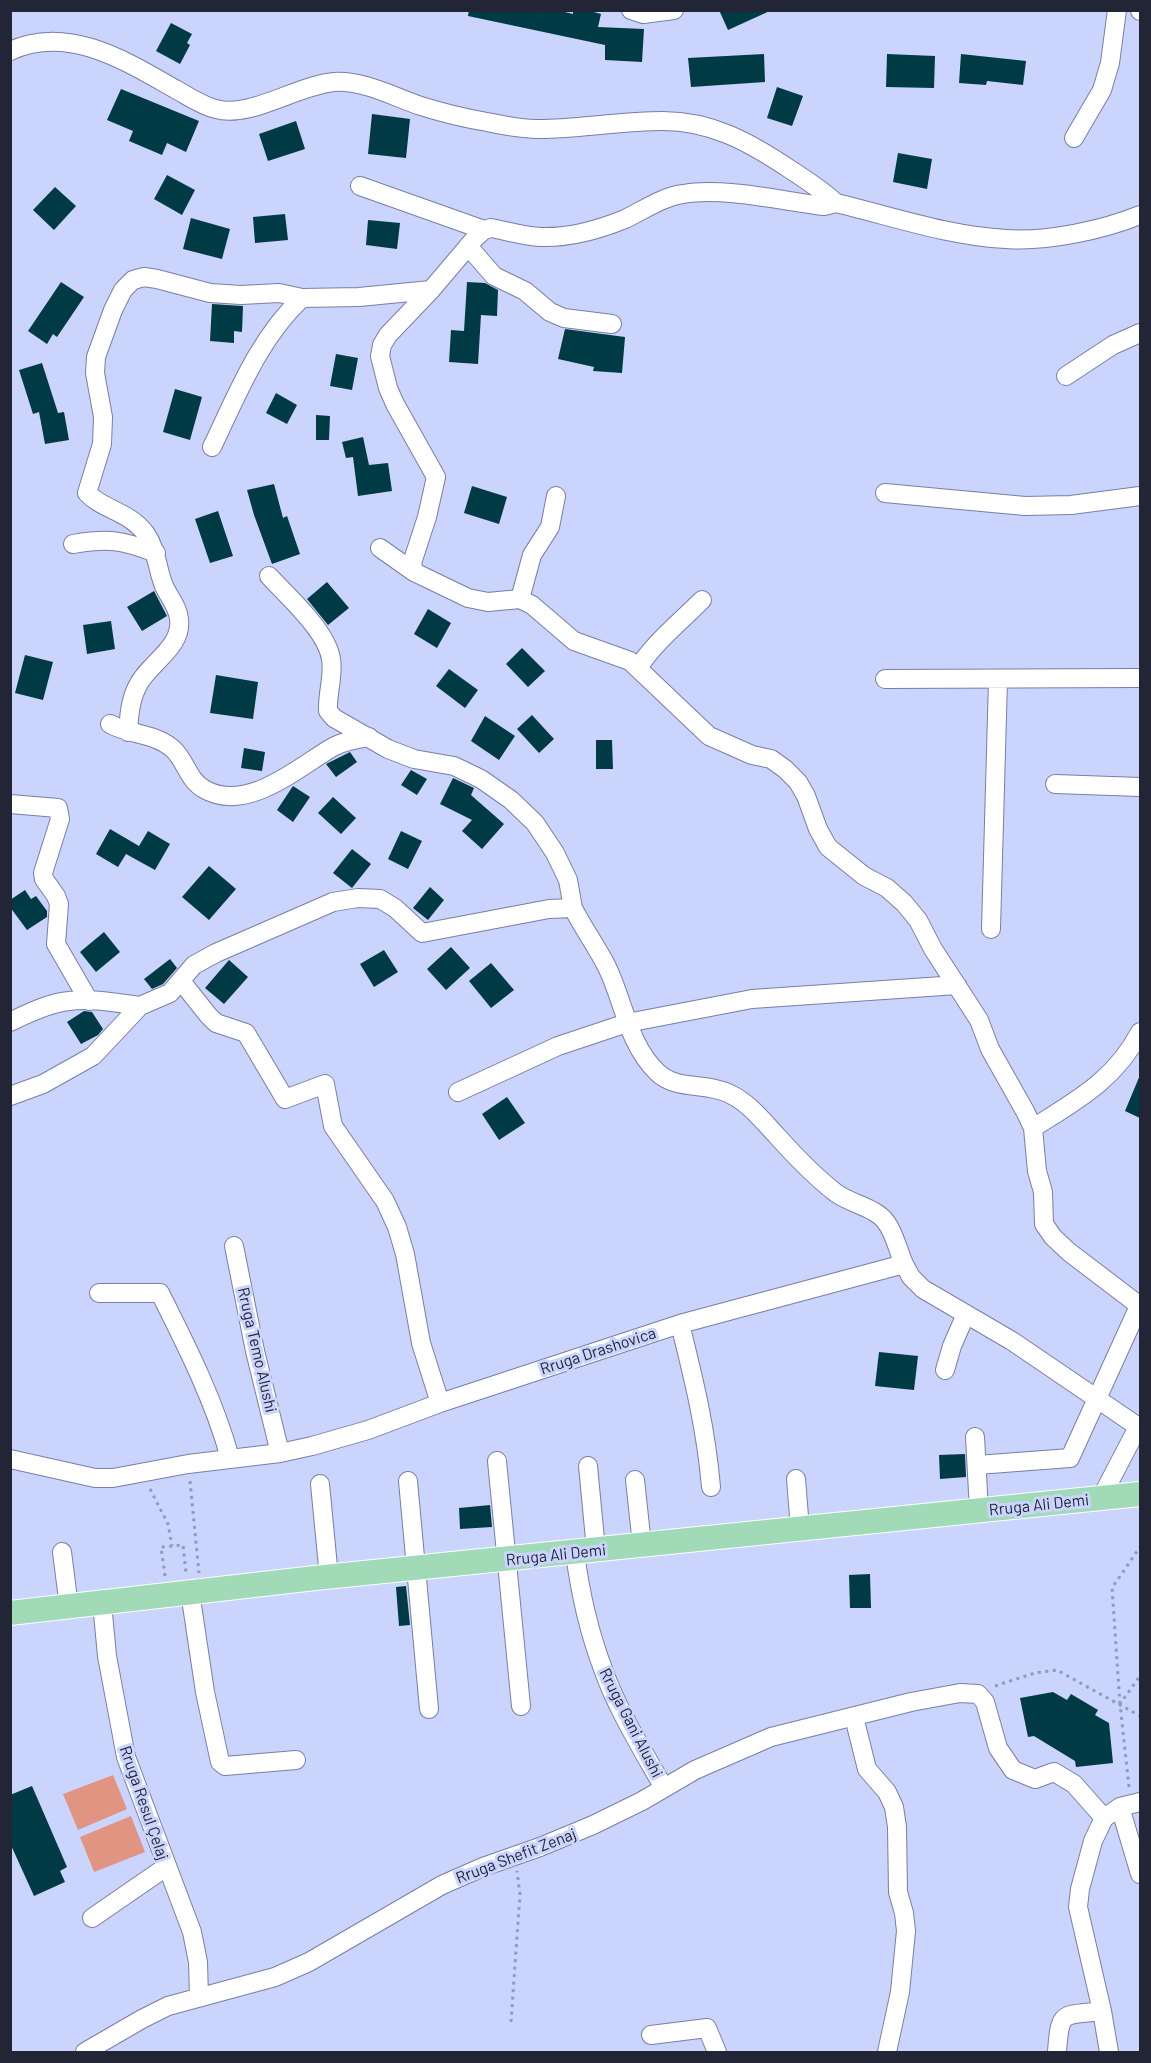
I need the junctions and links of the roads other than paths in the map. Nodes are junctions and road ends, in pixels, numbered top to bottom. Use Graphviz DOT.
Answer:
graph roads {
  1 [pos="631,10"];
  2 [pos="674,10"];
  3 [pos="1117,10"];
  4 [pos="10,51"];
  5 [pos="1074,138"];
  6 [pos="360,186"];
  7 [pos="836,203"];
  8 [pos="1140,215"];
  9 [pos="484,230"];
  10 [pos="468,246"];
  11 [pos="431,290"];
  12 [pos="302,298"];
  13 [pos="612,324"];
  14 [pos="1140,333"];
  15 [pos="1066,375"];
  16 [pos="212,447"];
  17 [pos="885,493"];
  18 [pos="556,496"];
  19 [pos="1140,496"];
  20 [pos="74,544"];
  21 [pos="380,548"];
  22 [pos="156,553"];
  23 [pos="414,572"];
  24 [pos="269,576"];
  25 [pos="520,599"];
  26 [pos="702,600"];
  27 [pos="638,668"];
  28 [pos="1140,678"];
  29 [pos="885,679"];
  30 [pos="998,680"];
  31 [pos="110,724"];
  32 [pos="128,732"];
  33 [pos="369,737"];
  34 [pos="1055,784"];
  35 [pos="1140,788"];
  36 [pos="10,804"];
  37 [pos="573,908"];
  38 [pos="992,928"];
  39 [pos="181,981"];
  40 [pos="957,985"];
  41 [pos="89,1001"];
  42 [pos="140,1006"];
  43 [pos="10,1022"];
  44 [pos="627,1023"];
  45 [pos="1140,1032"];
  46 [pos="458,1092"];
  47 [pos="10,1096"];
  48 [pos="1032,1128"];
  49 [pos="234,1246"];
  50 [pos="903,1264"];
  51 [pos="99,1293"];
  52 [pos="1140,1305"];
  53 [pos="966,1314"];
  54 [pos="680,1324"];
  55 [pos="1133,1341"];
  56 [pos="945,1370"];
  57 [pos="1098,1400"];
  58 [pos="440,1403"];
  59 [pos="1139,1428"];
  60 [pos="975,1437"];
  61 [pos="280,1453"];
  62 [pos="230,1458"];
  63 [pos="10,1459"];
  64 [pos="497,1461"];
  65 [pos="976,1465"];
  66 [pos="588,1466"];
  67 [pos="796,1479"];
  68 [pos="635,1480"];
  69 [pos="408,1481"];
  70 [pos="320,1484"];
  71 [pos="711,1487"];
  72 [pos="1140,1494"];
  73 [pos="1101,1498"];
  74 [pos="979,1511"];
  75 [pos="800,1529"];
  76 [pos="642,1545"];
  77 [pos="62,1552"];
  78 [pos="586,1552"];
  79 [pos="508,1560"];
  80 [pos="417,1568"];
  81 [pos="329,1577"];
  82 [pos="192,1583"];
  83 [pos="102,1603"];
  84 [pos="69,1607"];
  85 [pos="10,1613"];
  86 [pos="521,1706"];
  87 [pos="429,1709"];
  88 [pos="854,1717"];
  89 [pos="296,1760"];
  90 [pos="664,1788"];
  91 [pos="1130,1801"];
  92 [pos="1104,1818"];
  93 [pos="166,1867"];
  94 [pos="1140,1874"];
  95 [pos="92,1918"];
  96 [pos="199,1998"];
  97 [pos="1102,2011"];
  98 [pos="651,2035"];
  99 [pos="85,2052"];
  100 [pos="717,2052"];
  101 [pos="885,2052"];
  102 [pos="1058,2052"];
  103 [pos="1109,2052"];
  1 -- 2 [label="street"];
  3 -- 5 [label="street"];
  4 -- 7 [label="street"];
  6 -- 9 [label="street"];
  7 -- 8 [label="street"];
  7 -- 9 [label="street"];
  9 -- 10 [label="street"];
  10 -- 11 [label="street"];
  10 -- 13 [label="street"];
  11 -- 12 [label="street"];
  11 -- 23 [label="street"];
  12 -- 16 [label="street"];
  12 -- 22 [label="street"];
  14 -- 15 [label="street"];
  17 -- 19 [label="street"];
  18 -- 25 [label="street"];
  20 -- 22 [label="street"];
  21 -- 23 [label="street"];
  22 -- 32 [label="street"];
  23 -- 25 [label="street"];
  24 -- 33 [label="street"];
  25 -- 27 [label="street"];
  26 -- 27 [label="street"];
  27 -- 40 [label="street"];
  28 -- 30 [label="street"];
  29 -- 30 [label="street"];
  30 -- 38 [label="street"];
  31 -- 32 [label="street"];
  32 -- 33 [label="street"];
  33 -- 37 [label="street"];
  34 -- 35 [label="street"];
  36 -- 41 [label="street"];
  37 -- 39 [label="street"];
  37 -- 44 [label="street"];
  39 -- 42 [label="street"];
  39 -- 58 [label="street"];
  40 -- 44 [label="street"];
  40 -- 48 [label="street"];
  41 -- 42 [label="street"];
  41 -- 43 [label="street"];
  42 -- 47 [label="street"];
  44 -- 46 [label="street"];
  44 -- 50 [label="street"];
  45 -- 48 [label="street"];
  48 -- 52 [label="street"];
  49 -- 61 [label="street, Rruga Temo Alushi"];
  50 -- 53 [label="street"];
  50 -- 54 [label="street, Rruga Drashovica"];
  51 -- 62 [label="street"];
  52 -- 55 [label="street"];
  53 -- 56 [label="street"];
  53 -- 57 [label="street"];
  54 -- 58 [label="street, Rruga Drashovica"];
  54 -- 71 [label="street"];
  55 -- 57 [label="street"];
  57 -- 59 [label="street"];
  57 -- 65 [label="street"];
  58 -- 61 [label="street, Rruga Drashovica"];
  59 -- 73 [label="street"];
  60 -- 65 [label="street"];
  61 -- 62 [label="street, Rruga Drashovica"];
  62 -- 63 [label="street, Rruga Drashovica"];
  64 -- 79 [label="street"];
  65 -- 74 [label="street"];
  66 -- 78 [label="street, Rruga Gani Alushi"];
  67 -- 75 [label="street"];
  68 -- 76 [label="street"];
  69 -- 80 [label="street"];
  70 -- 81 [label="street"];
  72 -- 73 [label="main road, Rruga Ali Demi"];
  73 -- 74 [label="main road, Rruga Ali Demi"];
  74 -- 75 [label="main road, Rruga Ali Demi"];
  75 -- 76 [label="main road, Rruga Ali Demi"];
  76 -- 78 [label="main road, Rruga Ali Demi"];
  77 -- 84 [label="street"];
  78 -- 79 [label="main road, Rruga Ali Demi"];
  78 -- 90 [label="street, Rruga Gani Alushi"];
  79 -- 80 [label="main road, Rruga Ali Demi"];
  79 -- 86 [label="street"];
  80 -- 81 [label="main road, Rruga Ali Demi"];
  80 -- 87 [label="street"];
  81 -- 82 [label="main road, Rruga Ali Demi"];
  82 -- 83 [label="main road, Rruga Ali Demi"];
  82 -- 89 [label="street"];
  83 -- 84 [label="main road, Rruga Ali Demi"];
  83 -- 93 [label="street, Rruga Resul Çelaj"];
  84 -- 85 [label="main road, Rruga Ali Demi"];
  88 -- 90 [label="street, Rruga Shefit Zenaj"];
  88 -- 92 [label="street, Rruga Shefit Zenaj"];
  88 -- 101 [label="street"];
  90 -- 96 [label="street, Rruga Shefit Zenaj"];
  91 -- 92 [label="street"];
  91 -- 94 [label="street"];
  92 -- 97 [label="street"];
  93 -- 95 [label="street"];
  93 -- 96 [label="street, Rruga Resul Çelaj"];
  96 -- 99 [label="street, Rruga Shefit Zenaj"];
  97 -- 102 [label="street"];
  97 -- 103 [label="street"];
  98 -- 100 [label="street"];
}
